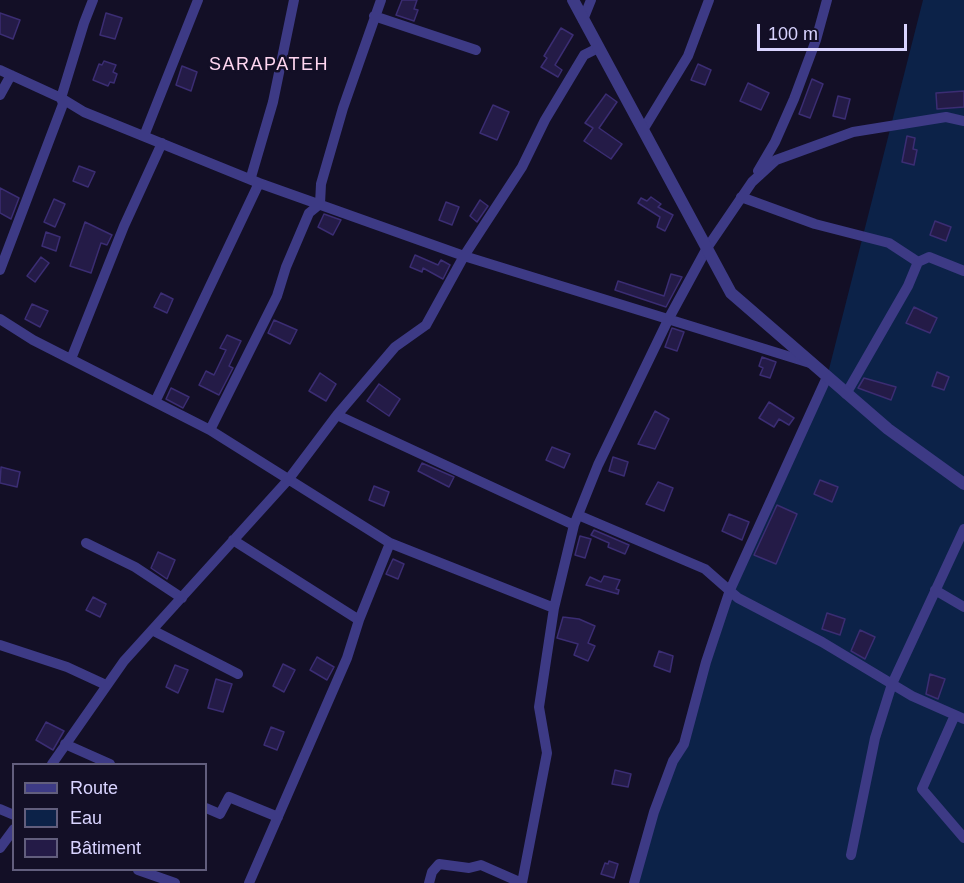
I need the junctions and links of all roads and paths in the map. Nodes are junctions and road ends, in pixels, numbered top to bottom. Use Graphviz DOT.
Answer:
graph roads {
  1 [pos="93,0"];
  2 [pos="198,0"];
  3 [pos="294,0"];
  4 [pos="381,0"];
  5 [pos="573,0"];
  6 [pos="591,0"];
  7 [pos="709,0"];
  8 [pos="827,0"];
  9 [pos="374,16"];
  10 [pos="583,20"];
  11 [pos="598,48"];
  12 [pos="476,50"];
  13 [pos="0,70"];
  14 [pos="10,75"];
  15 [pos="0,95"];
  16 [pos="61,98"];
  17 [pos="964,121"];
  18 [pos="643,130"];
  19 [pos="144,136"];
  20 [pos="162,143"];
  21 [pos="255,180"];
  22 [pos="752,182"];
  23 [pos="741,197"];
  24 [pos="320,204"];
  25 [pos="707,249"];
  26 [pos="464,256"];
  27 [pos="918,262"];
  28 [pos="0,270"];
  29 [pos="964,271"];
  30 [pos="669,318"];
  31 [pos="0,320"];
  32 [pos="70,359"];
  33 [pos="810,363"];
  34 [pos="827,377"];
  35 [pos="846,394"];
  36 [pos="155,402"];
  37 [pos="337,415"];
  38 [pos="210,430"];
  39 [pos="288,480"];
  40 [pos="964,484"];
  41 [pos="576,520"];
  42 [pos="964,529"];
  43 [pos="233,540"];
  44 [pos="86,543"];
  45 [pos="390,543"];
  46 [pos="730,590"];
  47 [pos="935,590"];
  48 [pos="182,598"];
  49 [pos="964,607"];
  50 [pos="554,608"];
  51 [pos="359,620"];
  52 [pos="154,631"];
  53 [pos="0,645"];
  54 [pos="238,674"];
  55 [pos="892,684"];
  56 [pos="106,685"];
  57 [pos="959,717"];
  58 [pos="65,744"];
  59 [pos="53,763"];
  60 [pos="106,763"];
  61 [pos="207,808"];
  62 [pos="278,817"];
  63 [pos="12,832"];
  64 [pos="964,838"];
  65 [pos="0,848"];
  66 [pos="851,855"];
  67 [pos="141,871"];
  68 [pos="175,883"];
  69 [pos="249,883"];
  70 [pos="429,883"];
  71 [pos="522,883"];
  72 [pos="634,883"];
  1 -- 16 [label="street"];
  2 -- 19 [label="street"];
  3 -- 21 [label="street"];
  4 -- 9 [label="street"];
  5 -- 10 [label="street"];
  6 -- 10 [label="street"];
  7 -- 18 [label="street"];
  8 -- 22 [label="street"];
  9 -- 12 [label="street"];
  9 -- 24 [label="street"];
  10 -- 11 [label="street"];
  11 -- 18 [label="street"];
  11 -- 26 [label="street"];
  13 -- 14 [label="street"];
  14 -- 15 [label="street"];
  14 -- 16 [label="street"];
  16 -- 19 [label="street"];
  16 -- 28 [label="street"];
  17 -- 22 [label="street"];
  18 -- 25 [label="street"];
  19 -- 20 [label="street"];
  20 -- 21 [label="street"];
  20 -- 32 [label="street"];
  21 -- 24 [label="street"];
  21 -- 36 [label="street"];
  22 -- 23 [label="street"];
  23 -- 25 [label="street"];
  23 -- 27 [label="street"];
  24 -- 26 [label="street"];
  24 -- 38 [label="street"];
  25 -- 30 [label="street"];
  25 -- 33 [label="street"];
  26 -- 30 [label="street"];
  26 -- 37 [label="street"];
  27 -- 29 [label="street"];
  27 -- 35 [label="street"];
  30 -- 33 [label="street"];
  30 -- 41 [label="street"];
  31 -- 32 [label="street"];
  32 -- 36 [label="street"];
  33 -- 34 [label="street"];
  34 -- 35 [label="street"];
  34 -- 46 [label="street"];
  35 -- 40 [label="street"];
  36 -- 38 [label="street"];
  37 -- 39 [label="street"];
  37 -- 41 [label="street"];
  38 -- 39 [label="street"];
  39 -- 43 [label="street"];
  39 -- 45 [label="street"];
  41 -- 46 [label="street"];
  41 -- 50 [label="street"];
  42 -- 47 [label="street"];
  43 -- 48 [label="street"];
  43 -- 51 [label="street"];
  44 -- 48 [label="street"];
  45 -- 50 [label="street"];
  45 -- 51 [label="street"];
  46 -- 55 [label="street"];
  46 -- 72 [label="street"];
  47 -- 49 [label="street"];
  47 -- 55 [label="street"];
  48 -- 52 [label="street"];
  50 -- 71 [label="street"];
  51 -- 62 [label="street"];
  52 -- 54 [label="street"];
  52 -- 56 [label="street"];
  53 -- 56 [label="street"];
  55 -- 57 [label="street"];
  55 -- 66 [label="street"];
  56 -- 58 [label="street"];
  57 -- 64 [label="street"];
  58 -- 59 [label="street"];
  58 -- 60 [label="street"];
  61 -- 62 [label="street"];
  62 -- 69 [label="street"];
  63 -- 65 [label="street"];
  67 -- 68 [label="street"];
  70 -- 71 [label="street"];
}
